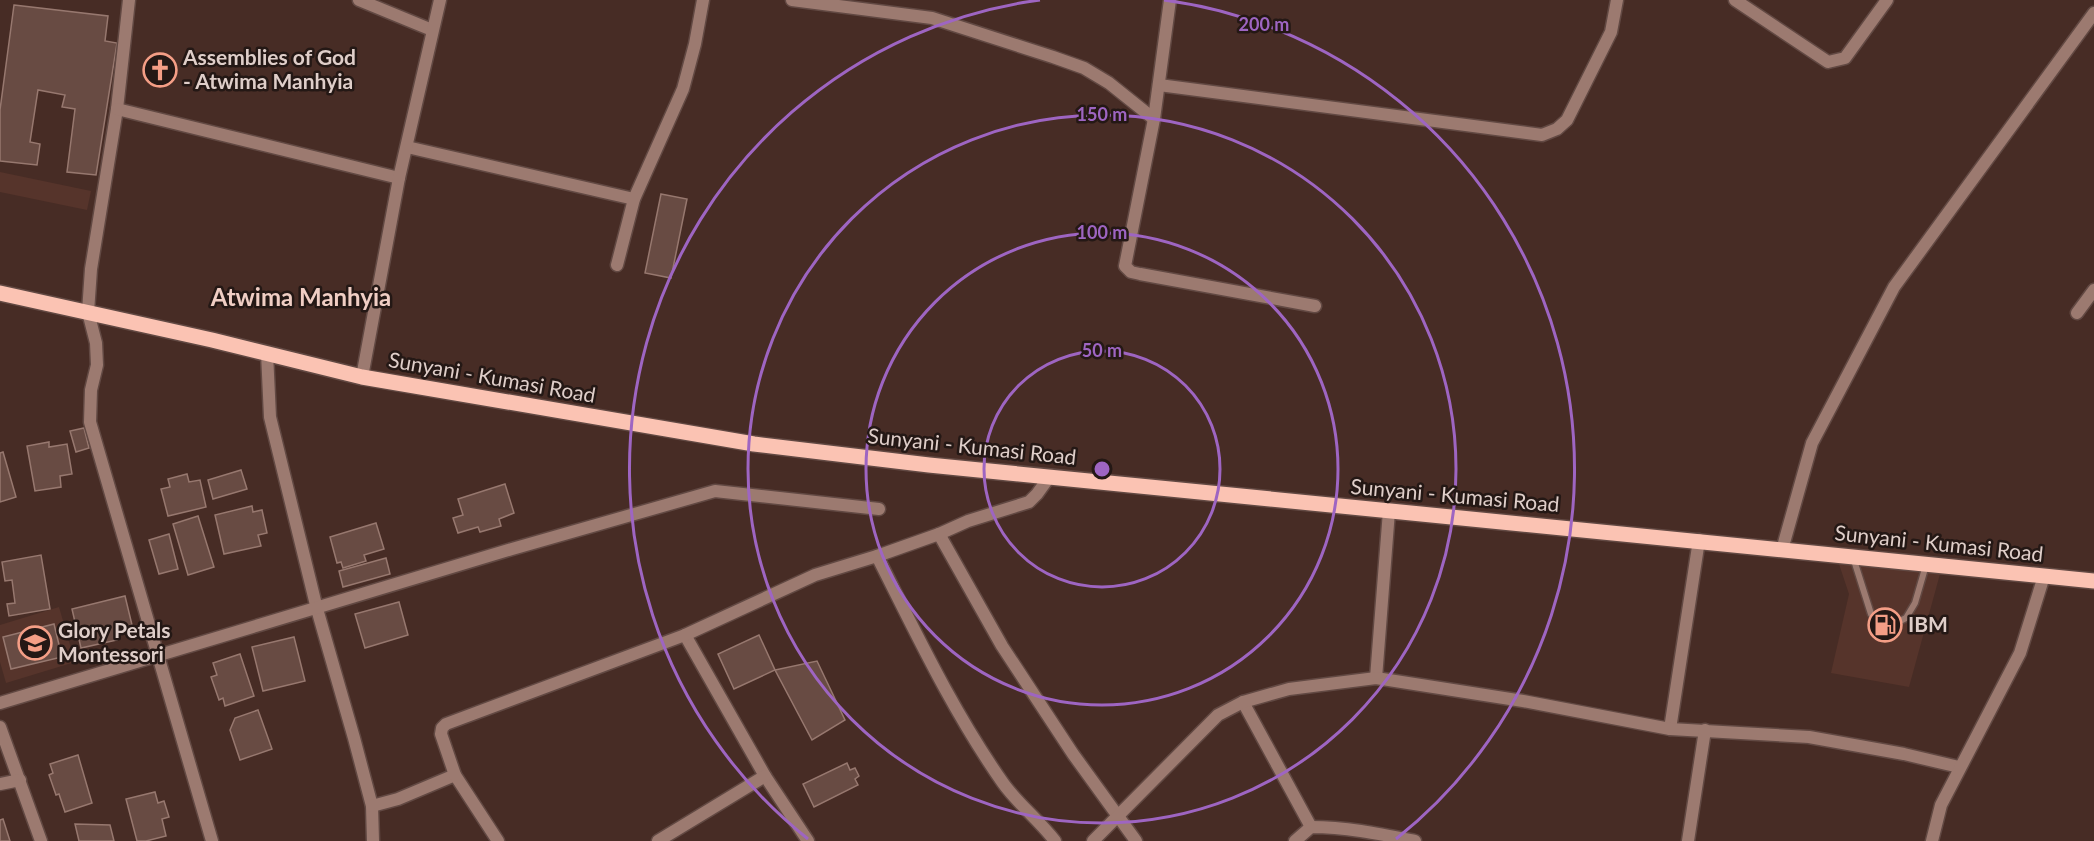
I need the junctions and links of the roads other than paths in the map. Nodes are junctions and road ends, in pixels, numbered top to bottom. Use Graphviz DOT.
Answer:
graph roads {
  1 [pos="129,0"];
  2 [pos="359,0"];
  3 [pos="440,0"];
  4 [pos="703,0"];
  5 [pos="792,0"];
  6 [pos="1170,0"];
  7 [pos="1617,0"];
  8 [pos="1735,0"];
  9 [pos="1887,0"];
  10 [pos="2094,13"];
  11 [pos="432,30"];
  12 [pos="1159,85"];
  13 [pos="117,109"];
  14 [pos="1154,119"];
  15 [pos="407,147"];
  16 [pos="399,178"];
  17 [pos="634,199"];
  18 [pos="617,265"];
  19 [pos="2094,290"];
  20 [pos="0,293"];
  21 [pos="1315,306"];
  22 [pos="88,312"];
  23 [pos="2077,313"];
  24 [pos="267,353"];
  25 [pos="362,377"];
  26 [pos="1050,476"];
  27 [pos="879,509"];
  28 [pos="1389,511"];
  29 [pos="939,534"];
  30 [pos="1699,540"];
  31 [pos="1782,550"];
  32 [pos="877,556"];
  33 [pos="1853,556"];
  34 [pos="1926,565"];
  35 [pos="2044,576"];
  36 [pos="2094,581"];
  37 [pos="316,609"];
  38 [pos="685,635"];
  39 [pos="159,655"];
  40 [pos="1376,678"];
  41 [pos="1243,702"];
  42 [pos="0,703"];
  43 [pos="0,727"];
  44 [pos="1670,729"];
  45 [pos="1705,730"];
  46 [pos="1959,767"];
  47 [pos="455,775"];
  48 [pos="765,776"];
  49 [pos="20,780"];
  50 [pos="0,784"];
  51 [pos="372,806"];
  52 [pos="1118,816"];
  53 [pos="1311,827"];
  54 [pos="41,841"];
  55 [pos="212,841"];
  56 [pos="373,841"];
  57 [pos="498,841"];
  58 [pos="658,841"];
  59 [pos="808,841"];
  60 [pos="1055,841"];
  61 [pos="1093,841"];
  62 [pos="1136,841"];
  63 [pos="1295,841"];
  64 [pos="1415,841"];
  65 [pos="1688,841"];
  66 [pos="1932,841"];
  1 -- 13 [label="street"];
  2 -- 11 [label="street"];
  3 -- 11 [label="street"];
  4 -- 17 [label="street"];
  5 -- 14 [label="street"];
  6 -- 12 [label="street"];
  7 -- 12 [label="street"];
  8 -- 9 [label="street"];
  10 -- 31 [label="street"];
  11 -- 15 [label="street"];
  12 -- 14 [label="street"];
  13 -- 16 [label="street"];
  13 -- 22 [label="street"];
  14 -- 21 [label="street"];
  15 -- 16 [label="street"];
  15 -- 17 [label="street"];
  16 -- 25 [label="street"];
  17 -- 18 [label="street"];
  19 -- 23 [label="street"];
  20 -- 22 [label="main road, Sunyani - Kumasi Road"];
  22 -- 24 [label="main road, Sunyani - Kumasi Road"];
  22 -- 39 [label="street"];
  24 -- 25 [label="main road, Sunyani - Kumasi Road"];
  24 -- 37 [label="street"];
  25 -- 26 [label="main road, Sunyani - Kumasi Road"];
  26 -- 28 [label="main road, Sunyani - Kumasi Road"];
  26 -- 29 [label="street"];
  27 -- 37 [label="street"];
  28 -- 30 [label="main road, Sunyani - Kumasi Road"];
  28 -- 40 [label="street"];
  29 -- 32 [label="street"];
  29 -- 52 [label="street"];
  30 -- 31 [label="main road, Sunyani - Kumasi Road"];
  30 -- 44 [label="street"];
  31 -- 33 [label="main road, Sunyani - Kumasi Road"];
  32 -- 38 [label="street"];
  32 -- 60 [label="street"];
  33 -- 34 [label="main road, Sunyani - Kumasi Road"];
  33 -- 34 [label="lane"];
  34 -- 35 [label="main road, Sunyani - Kumasi Road"];
  35 -- 36 [label="main road, Sunyani - Kumasi Road"];
  35 -- 46 [label="street"];
  37 -- 39 [label="street"];
  37 -- 51 [label="street"];
  38 -- 47 [label="street"];
  38 -- 48 [label="street"];
  39 -- 42 [label="street"];
  39 -- 55 [label="street"];
  40 -- 41 [label="street"];
  40 -- 44 [label="street"];
  41 -- 52 [label="street"];
  41 -- 53 [label="street"];
  43 -- 49 [label="street"];
  44 -- 45 [label="street"];
  45 -- 46 [label="street"];
  45 -- 65 [label="street"];
  46 -- 66 [label="street"];
  47 -- 51 [label="street"];
  47 -- 57 [label="street"];
  48 -- 58 [label="street"];
  48 -- 59 [label="street"];
  49 -- 50 [label="street"];
  49 -- 54 [label="street"];
  51 -- 56 [label="street"];
  52 -- 61 [label="street"];
  52 -- 62 [label="street"];
  53 -- 63 [label="street"];
  53 -- 64 [label="street"];
}
